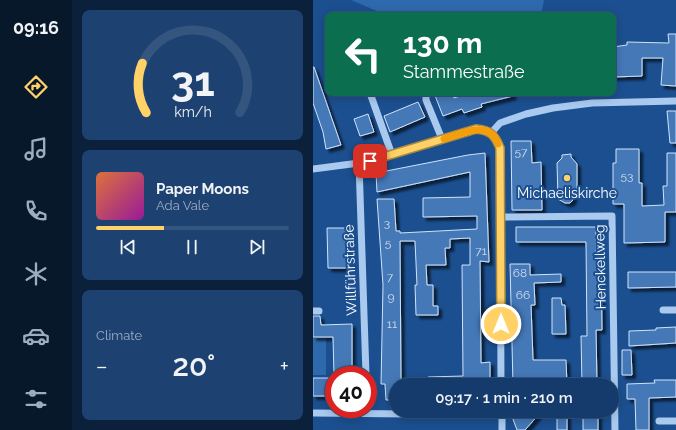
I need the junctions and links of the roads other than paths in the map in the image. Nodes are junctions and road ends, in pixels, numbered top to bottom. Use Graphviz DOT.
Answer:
graph roads {
  1 [pos="371,96"];
  2 [pos="426,96"];
  3 [pos="676,101"];
  4 [pos="492,132"];
  5 [pos="442,139"];
  6 [pos="392,155"];
  7 [pos="359,163"];
  8 [pos="313,169"];
  9 [pos="500,216"];
  10 [pos="663,310"];
  11 [pos="676,310"];
  12 [pos="366,366"];
  13 [pos="501,378"];
  14 [pos="377,411"];
  15 [pos="389,411"];
  16 [pos="313,413"];
  17 [pos="325,413"];
  18 [pos="502,418"];
  19 [pos="659,421"];
  20 [pos="676,421"];
  21 [pos="502,430"];
  22 [pos="615,430"];
  1 -- 6 [label="street"];
  2 -- 5 [label="street"];
  3 -- 4 [label="street"];
  4 -- 5 [label="street"];
  4 -- 9 [label="street"];
  5 -- 6 [label="street"];
  6 -- 7 [label="street"];
  7 -- 8 [label="street"];
  7 -- 12 [label="street, Willführstraße"];
  9 -- 13 [label="street"];
  9 -- 22 [label="street, Henckellweg"];
  10 -- 11 [label="street"];
  14 -- 15 [label="street"];
  16 -- 17 [label="street"];
  18 -- 21 [label="street"];
  19 -- 20 [label="street"];
}
